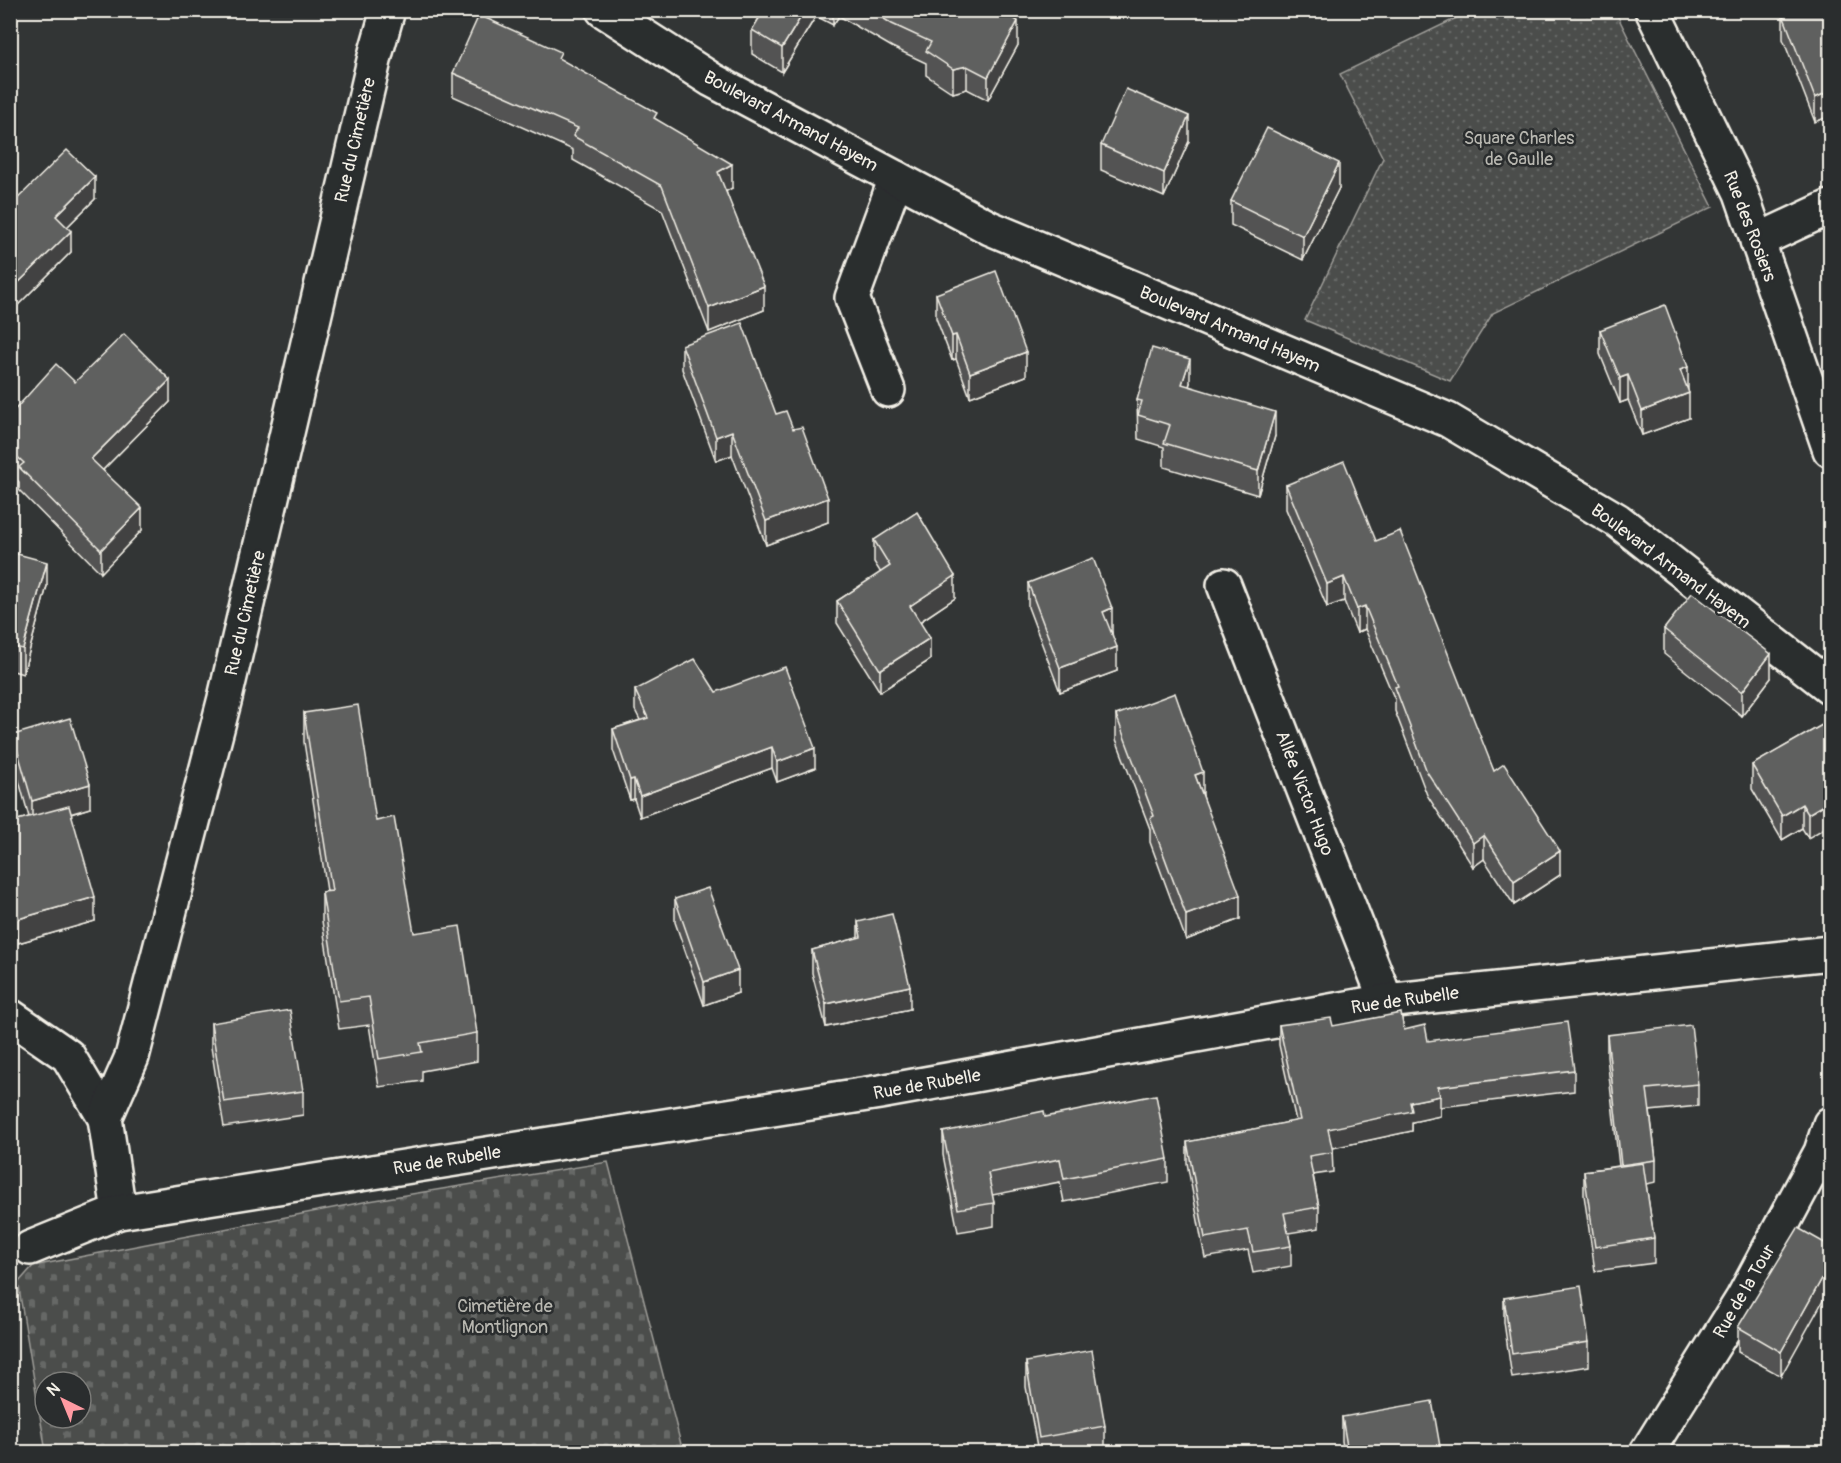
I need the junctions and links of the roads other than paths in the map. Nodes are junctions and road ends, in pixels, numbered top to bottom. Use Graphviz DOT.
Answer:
graph roads {
  1 [pos="388,10"];
  2 [pos="603,10"];
  3 [pos="1652,10"];
  4 [pos="896,178"];
  5 [pos="1830,207"];
  6 [pos="1757,241"];
  7 [pos="888,390"];
  8 [pos="1830,450"];
  9 [pos="1224,585"];
  10 [pos="1830,683"];
  11 [pos="1830,953"];
  12 [pos="1386,1001"];
  13 [pos="10,1016"];
  14 [pos="105,1118"];
  15 [pos="1830,1124"];
  16 [pos="119,1212"];
  17 [pos="30,1248"];
  18 [pos="1647,1452"];
  1 -- 14 [label="street, Rue du Cimetière"];
  2 -- 4 [label="street, Boulevard Armand Hayem"];
  3 -- 6 [label="street, Rue des Rosiers"];
  4 -- 7 [label="street"];
  4 -- 10 [label="street, Boulevard Armand Hayem"];
  5 -- 6 [label="street"];
  6 -- 8 [label="street, Rue des Rosiers"];
  9 -- 12 [label="street, Allée Victor Hugo"];
  11 -- 12 [label="street, Rue de Rubelle"];
  12 -- 16 [label="street, Rue de Rubelle"];
  13 -- 14 [label="street"];
  14 -- 16 [label="street"];
  15 -- 18 [label="street, Rue de la Tour"];
  16 -- 17 [label="street, Rue de Rubelle"];
}
